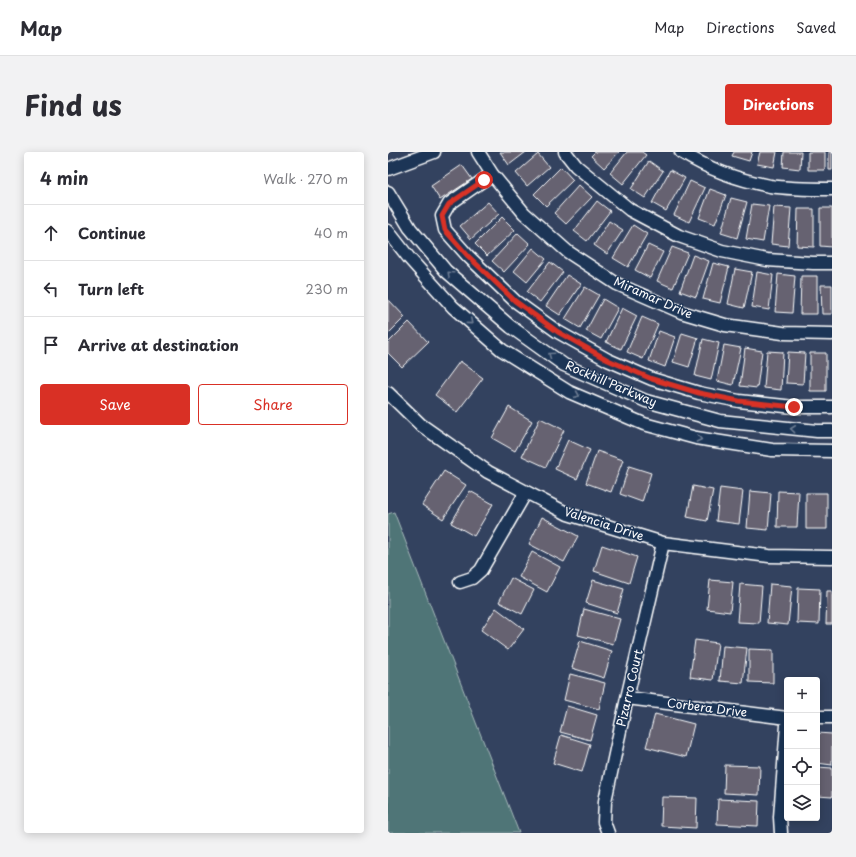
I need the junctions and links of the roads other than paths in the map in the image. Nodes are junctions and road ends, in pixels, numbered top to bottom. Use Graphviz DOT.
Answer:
graph roads {
  1 [pos="434,152"];
  2 [pos="478,152"];
  3 [pos="565,152"];
  4 [pos="681,152"];
  5 [pos="388,169"];
  6 [pos="492,174"];
  7 [pos="832,189"];
  8 [pos="388,192"];
  9 [pos="388,231"];
  10 [pos="832,263"];
  11 [pos="832,334"];
  12 [pos="388,393"];
  13 [pos="832,407"];
  14 [pos="832,431"];
  15 [pos="832,452"];
  16 [pos="526,492"];
  17 [pos="663,543"];
  18 [pos="832,557"];
  19 [pos="460,582"];
  20 [pos="627,698"];
  21 [pos="820,717"];
  22 [pos="832,717"];
  23 [pos="784,718"];
  24 [pos="785,749"];
  25 [pos="608,833"];
  26 [pos="781,833"];
  1 -- 5 [label="street"];
  2 -- 6 [label="street, Miramar Drive"];
  3 -- 10 [label="street"];
  4 -- 7 [label="street"];
  6 -- 11 [label="street, Miramar Drive"];
  6 -- 13 [label="street"];
  14 -- 8 [label="street, Rockhill Parkway, one-way"];
  9 -- 15 [label="street, Rockhill Parkway, one-way"];
  12 -- 16 [label="street, Valencia Drive"];
  16 -- 17 [label="street, Valencia Drive"];
  16 -- 19 [label="street"];
  17 -- 18 [label="street, Valencia Drive"];
  17 -- 20 [label="street, Pizarro Court"];
  20 -- 23 [label="street, Corbera Drive"];
  20 -- 25 [label="street, Pizarro Court"];
  21 -- 22 [label="street"];
  24 -- 26 [label="street"];
}
